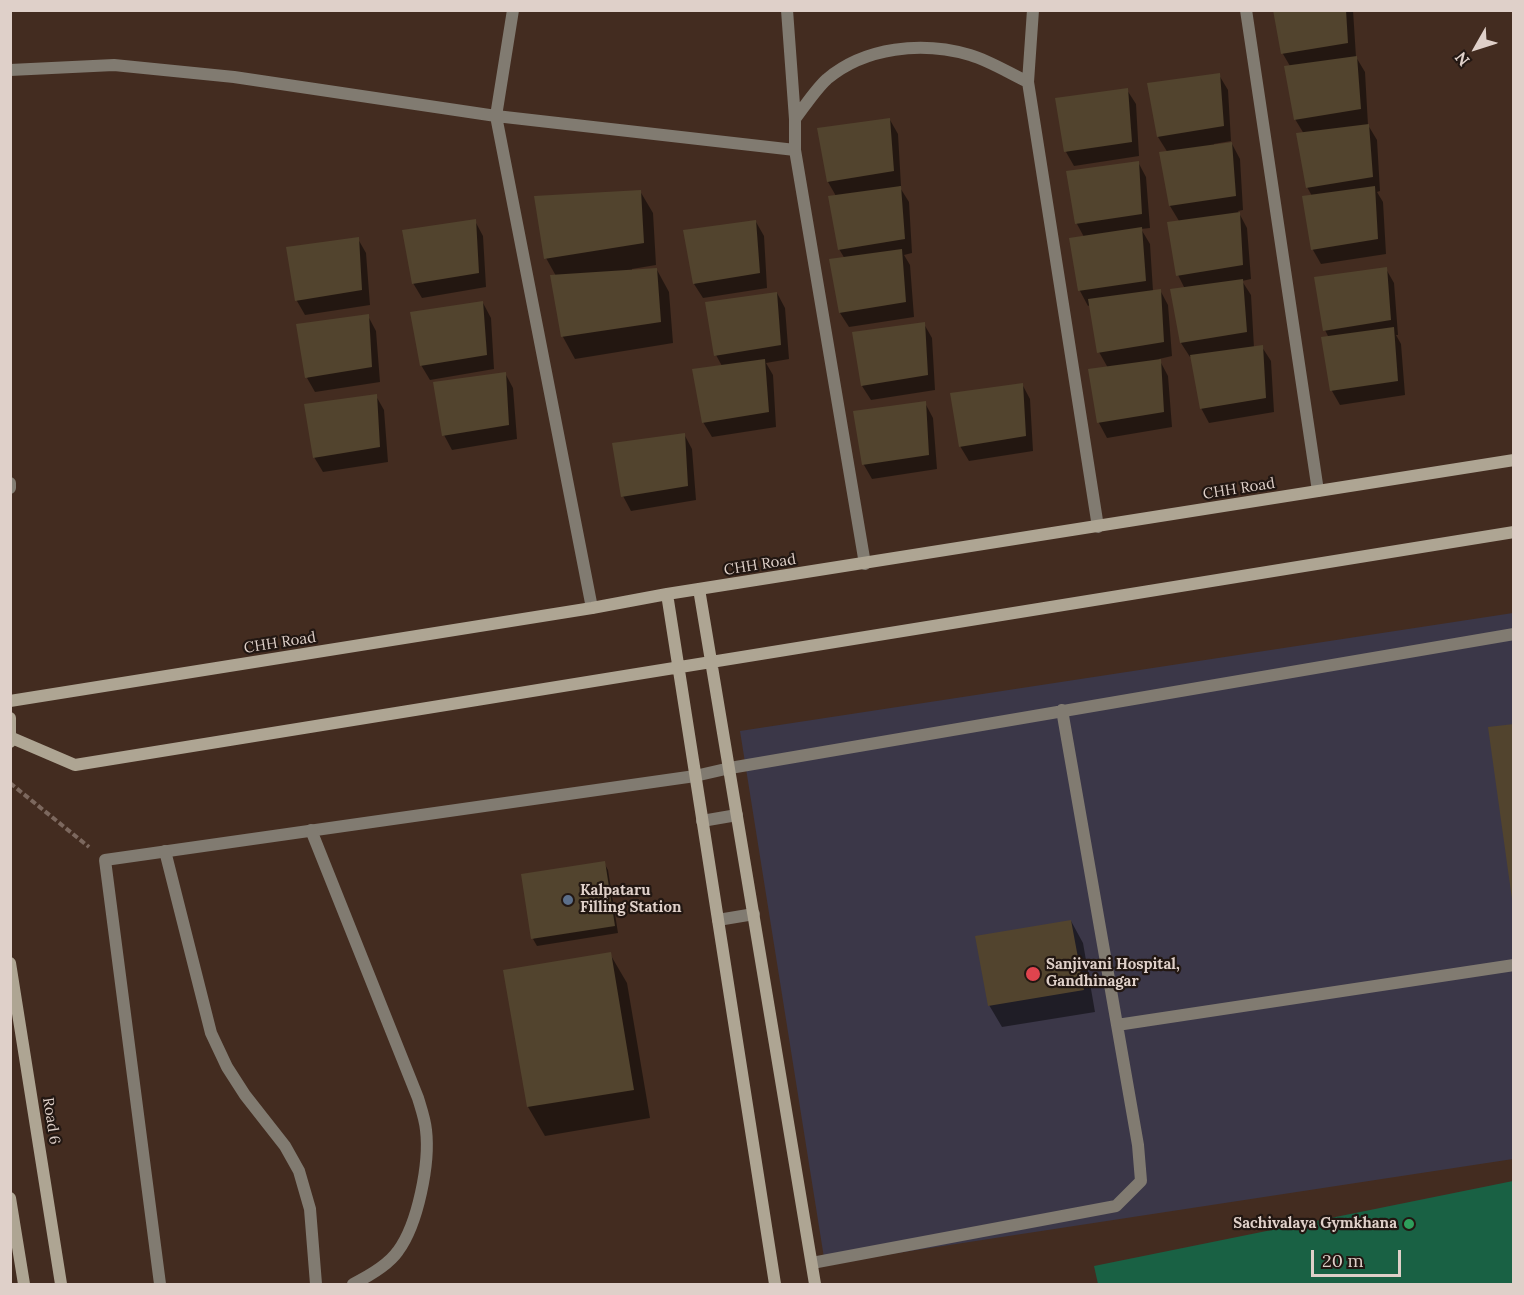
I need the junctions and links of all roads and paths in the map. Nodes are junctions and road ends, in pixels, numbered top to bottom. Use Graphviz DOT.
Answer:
graph roads {
  1 [pos="513,10"];
  2 [pos="787,10"];
  3 [pos="1033,10"];
  4 [pos="1246,10"];
  5 [pos="10,70"];
  6 [pos="1028,82"];
  7 [pos="496,116"];
  8 [pos="795,118"];
  9 [pos="795,150"];
  10 [pos="1514,460"];
  11 [pos="10,483"];
  12 [pos="10,488"];
  13 [pos="1318,491"];
  14 [pos="1098,527"];
  15 [pos="1514,532"];
  16 [pos="865,564"];
  17 [pos="699,589"];
  18 [pos="667,594"];
  19 [pos="592,608"];
  20 [pos="1514,634"];
  21 [pos="712,661"];
  22 [pos="678,667"];
  23 [pos="10,701"];
  24 [pos="1062,710"];
  25 [pos="10,718"];
  26 [pos="11,740"];
  27 [pos="730,768"];
  28 [pos="695,776"];
  29 [pos="10,783"];
  30 [pos="737,815"];
  31 [pos="702,821"];
  32 [pos="311,830"];
  33 [pos="165,851"];
  34 [pos="105,860"];
  35 [pos="754,914"];
  36 [pos="718,920"];
  37 [pos="10,963"];
  38 [pos="1514,965"];
  39 [pos="1117,1025"];
  40 [pos="10,1198"];
  41 [pos="812,1263"];
  42 [pos="24,1284"];
  43 [pos="61,1284"];
  44 [pos="160,1284"];
  45 [pos="316,1284"];
  46 [pos="353,1284"];
  47 [pos="775,1284"];
  48 [pos="815,1284"];
  1 -- 7 [label="street"];
  2 -- 8 [label="street"];
  3 -- 6 [label="street"];
  4 -- 13 [label="street"];
  5 -- 7 [label="street"];
  6 -- 8 [label="street"];
  6 -- 14 [label="street"];
  7 -- 9 [label="street"];
  7 -- 19 [label="street"];
  8 -- 9 [label="street"];
  9 -- 16 [label="street"];
  10 -- 13 [label="street, CHH Road"];
  11 -- 12 [label="street"];
  13 -- 14 [label="street, CHH Road"];
  14 -- 16 [label="street, CHH Road"];
  15 -- 21 [label="street"];
  16 -- 17 [label="street, CHH Road"];
  17 -- 18 [label="street, CHH Road"];
  17 -- 21 [label="street"];
  18 -- 19 [label="street, CHH Road"];
  18 -- 22 [label="street"];
  19 -- 23 [label="street, CHH Road"];
  20 -- 24 [label="street"];
  21 -- 22 [label="street"];
  21 -- 27 [label="street"];
  22 -- 26 [label="street"];
  22 -- 28 [label="street"];
  24 -- 27 [label="street"];
  24 -- 39 [label="street"];
  25 -- 26 [label="street"];
  27 -- 28 [label="street"];
  27 -- 30 [label="street"];
  28 -- 31 [label="street"];
  28 -- 32 [label="street"];
  29 -- 34 [label="path"];
  30 -- 31 [label="street"];
  30 -- 35 [label="street"];
  31 -- 36 [label="street"];
  32 -- 33 [label="street"];
  32 -- 46 [label="street"];
  33 -- 34 [label="street"];
  33 -- 45 [label="street"];
  34 -- 44 [label="street"];
  35 -- 36 [label="street"];
  35 -- 41 [label="street"];
  36 -- 47 [label="street"];
  37 -- 43 [label="street, Road 6"];
  38 -- 39 [label="street"];
  39 -- 41 [label="street"];
  40 -- 42 [label="street"];
  41 -- 48 [label="street"];
}
